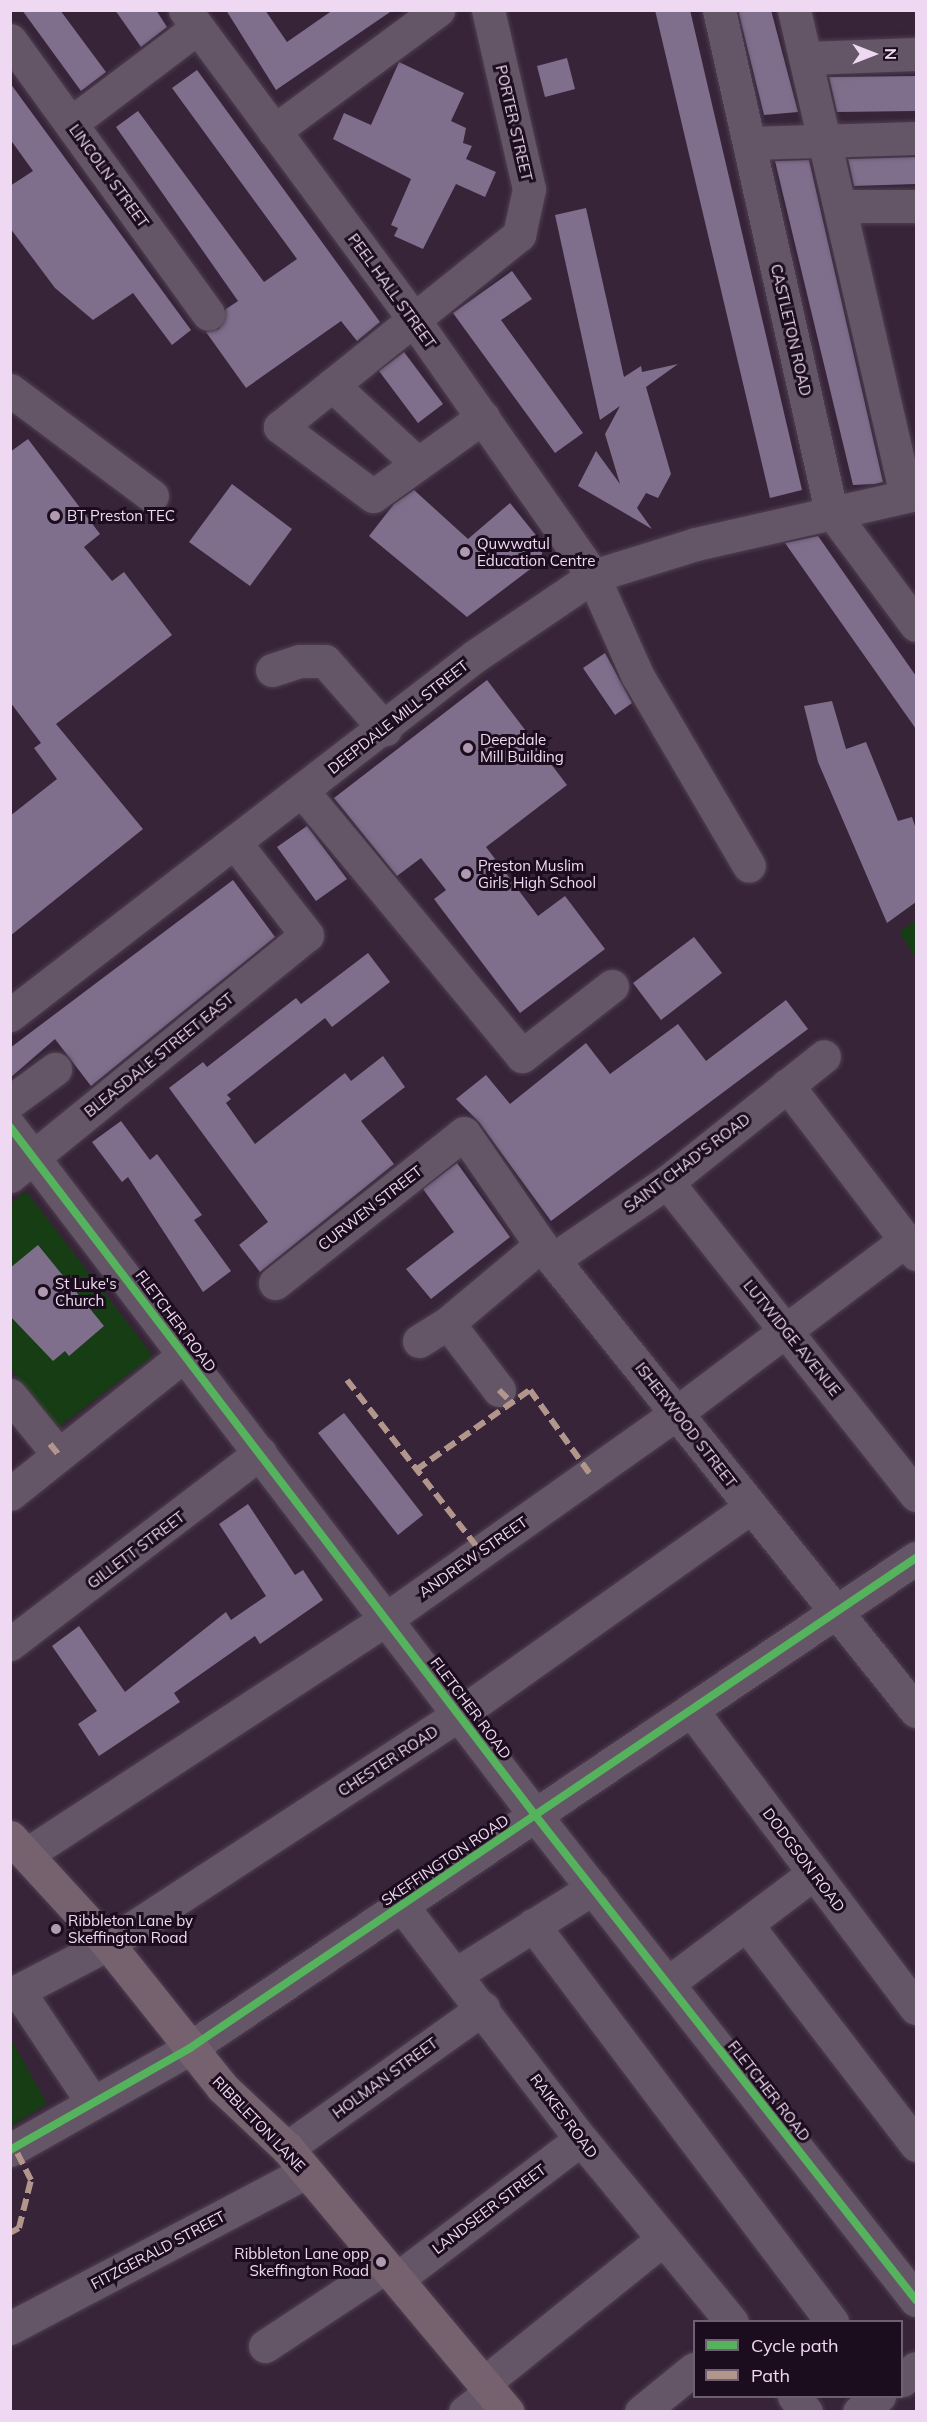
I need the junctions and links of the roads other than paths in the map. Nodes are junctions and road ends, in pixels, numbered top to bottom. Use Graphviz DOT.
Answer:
graph roads {
  1 [pos="438,10"];
  2 [pos="488,10"];
  3 [pos="719,10"];
  4 [pos="794,10"];
  5 [pos="191,19"];
  6 [pos="10,39"];
  7 [pos="916,54"];
  8 [pos="806,58"];
  9 [pos="71,123"];
  10 [pos="274,131"];
  11 [pos="916,138"];
  12 [pos="826,141"];
  13 [pos="749,143"];
  14 [pos="840,206"];
  15 [pos="916,206"];
  16 [pos="208,314"];
  17 [pos="414,320"];
  18 [pos="332,385"];
  19 [pos="10,390"];
  20 [pos="483,417"];
  21 [pos="417,463"];
  22 [pos="911,495"];
  23 [pos="152,496"];
  24 [pos="831,511"];
  25 [pos="593,576"];
  26 [pos="903,585"];
  27 [pos="916,625"];
  28 [pos="272,670"];
  29 [pos="385,729"];
  30 [pos="303,792"];
  31 [pos="235,843"];
  32 [pos="749,866"];
  33 [pos="612,986"];
  34 [pos="10,1015"];
  35 [pos="825,1056"];
  36 [pos="55,1069"];
  37 [pos="787,1085"];
  38 [pos="10,1102"];
  39 [pos="10,1127"];
  40 [pos="464,1133"];
  41 [pos="22,1167"];
  42 [pos="667,1182"];
  43 [pos="911,1247"];
  44 [pos="548,1252"];
  45 [pos="275,1283"];
  46 [pos="448,1323"];
  47 [pos="787,1330"];
  48 [pos="419,1341"];
  49 [pos="184,1355"];
  50 [pos="499,1390"];
  51 [pos="10,1395"];
  52 [pos="675,1414"];
  53 [pos="50,1444"];
  54 [pos="260,1453"];
  55 [pos="10,1494"];
  56 [pos="916,1495"];
  57 [pos="751,1507"];
  58 [pos="916,1558"];
  59 [pos="833,1611"];
  60 [pos="386,1619"];
  61 [pos="10,1644"];
  62 [pos="692,1711"];
  63 [pos="916,1711"];
  64 [pos="458,1715"];
  65 [pos="535,1815"];
  66 [pos="19,1846"];
  67 [pos="814,1873"];
  68 [pos="593,1888"];
  69 [pos="402,1906"];
  70 [pos="746,1924"];
  71 [pos="533,1925"];
  72 [pos="108,1944"];
  73 [pos="456,1974"];
  74 [pos="668,1983"];
  75 [pos="15,1994"];
  76 [pos="483,2008"];
  77 [pos="916,2008"];
  78 [pos="190,2048"];
  79 [pos="92,2102"];
  80 [pos="581,2139"];
  81 [pos="916,2145"];
  82 [pos="10,2150"];
  83 [pos="296,2160"];
  84 [pos="663,2239"];
  85 [pos="391,2273"];
  86 [pos="916,2300"];
  87 [pos="730,2320"];
  88 [pos="830,2320"];
  89 [pos="10,2328"];
  90 [pos="265,2346"];
  91 [pos="916,2368"];
  92 [pos="693,2370"];
  93 [pos="903,2378"];
  94 [pos="494,2395"];
  95 [pos="795,2398"];
  96 [pos="878,2398"];
  97 [pos="890,2398"];
  98 [pos="465,2412"];
  99 [pos="641,2412"];
  100 [pos="806,2412"];
  101 [pos="859,2412"];
  102 [pos="901,2412"];
  1 -- 10 [label="street"];
  2 -- 17 [label="street, PORTER STREET"];
  3 -- 13 [label="street, CASTLETON ROAD"];
  4 -- 8 [label="street"];
  5 -- 9 [label="street"];
  5 -- 10 [label="street, PEEL HALL STREET"];
  6 -- 9 [label="street, LINCOLN STREET"];
  7 -- 8 [label="street"];
  8 -- 12 [label="street"];
  9 -- 16 [label="street, LINCOLN STREET"];
  10 -- 17 [label="street, PEEL HALL STREET"];
  11 -- 12 [label="street"];
  12 -- 13 [label="street"];
  12 -- 14 [label="street"];
  13 -- 24 [label="street, CASTLETON ROAD"];
  14 -- 15 [label="street"];
  14 -- 22 [label="street"];
  17 -- 18 [label="street"];
  17 -- 20 [label="street, PEEL HALL STREET"];
  18 -- 21 [label="street"];
  18 -- 21 [label="street"];
  19 -- 23 [label="street"];
  20 -- 21 [label="street"];
  20 -- 25 [label="street, PEEL HALL STREET"];
  22 -- 24 [label="street, DEEPDALE MILL STREET"];
  24 -- 25 [label="street, DEEPDALE MILL STREET"];
  24 -- 26 [label="street, CASTLETON ROAD"];
  25 -- 29 [label="street, DEEPDALE MILL STREET"];
  25 -- 32 [label="street, PEEL HALL STREET"];
  26 -- 27 [label="street, CASTLETON ROAD"];
  28 -- 29 [label="street"];
  29 -- 30 [label="street, DEEPDALE MILL STREET"];
  30 -- 31 [label="street, DEEPDALE MILL STREET"];
  30 -- 33 [label="street"];
  31 -- 34 [label="street, DEEPDALE MILL STREET"];
  31 -- 41 [label="street, BLEASDALE STREET EAST"];
  35 -- 37 [label="street, SAINT CHAD'S ROAD"];
  36 -- 38 [label="street"];
  37 -- 42 [label="street, SAINT CHAD'S ROAD"];
  37 -- 43 [label="street"];
  39 -- 41 [label="street, FLETCHER ROAD"];
  40 -- 44 [label="street, ISHERWOOD STREET"];
  40 -- 45 [label="street, CURWEN STREET"];
  41 -- 49 [label="street, FLETCHER ROAD"];
  42 -- 44 [label="street, SAINT CHAD'S ROAD"];
  42 -- 47 [label="street, LUTWIDGE AVENUE"];
  43 -- 47 [label="street, ANDREW STREET"];
  44 -- 46 [label="street"];
  44 -- 52 [label="street, ISHERWOOD STREET"];
  46 -- 48 [label="street"];
  46 -- 50 [label="street"];
  47 -- 52 [label="street, ANDREW STREET"];
  47 -- 56 [label="street, LUTWIDGE AVENUE"];
  49 -- 54 [label="street, FLETCHER ROAD"];
  49 -- 55 [label="street"];
  51 -- 53 [label="street"];
  52 -- 57 [label="street, ISHERWOOD STREET"];
  52 -- 60 [label="street, ANDREW STREET"];
  54 -- 60 [label="street, FLETCHER ROAD"];
  54 -- 61 [label="street, GILLETT STREET"];
  57 -- 59 [label="street, ISHERWOOD STREET"];
  57 -- 64 [label="street, CHESTER ROAD"];
  58 -- 59 [label="street, SKEFFINGTON ROAD"];
  59 -- 62 [label="street, SKEFFINGTON ROAD"];
  59 -- 63 [label="street, ISHERWOOD STREET"];
  60 -- 64 [label="street, FLETCHER ROAD"];
  60 -- 66 [label="street, ANDREW STREET"];
  62 -- 65 [label="street, SKEFFINGTON ROAD"];
  62 -- 67 [label="street, DODGSON ROAD"];
  64 -- 65 [label="street, FLETCHER ROAD"];
  64 -- 72 [label="street, CHESTER ROAD"];
  65 -- 68 [label="street, FLETCHER ROAD"];
  65 -- 69 [label="street, SKEFFINGTON ROAD"];
  66 -- 72 [label="main road, RIBBLETON LANE"];
  67 -- 70 [label="street"];
  67 -- 77 [label="street, DODGSON ROAD"];
  68 -- 71 [label="street"];
  68 -- 74 [label="street, FLETCHER ROAD"];
  69 -- 73 [label="street, RAIKES ROAD"];
  69 -- 78 [label="street, SKEFFINGTON ROAD"];
  70 -- 74 [label="street"];
  70 -- 81 [label="street"];
  71 -- 73 [label="street"];
  71 -- 88 [label="street"];
  72 -- 75 [label="street, CHESTER ROAD"];
  72 -- 78 [label="main road, RIBBLETON LANE"];
  73 -- 76 [label="street, RAIKES ROAD"];
  74 -- 86 [label="street, FLETCHER ROAD"];
  75 -- 79 [label="street"];
  76 -- 80 [label="street, RAIKES ROAD"];
  76 -- 83 [label="street, HOLMAN STREET"];
  78 -- 79 [label="street, SKEFFINGTON ROAD"];
  78 -- 83 [label="main road, RIBBLETON LANE"];
  79 -- 82 [label="street, SKEFFINGTON ROAD"];
  80 -- 84 [label="street, RAIKES ROAD"];
  80 -- 85 [label="street, LANDSEER STREET"];
  83 -- 85 [label="main road, RIBBLETON LANE"];
  83 -- 89 [label="street, FITZGERALD STREET"];
  84 -- 87 [label="street, RAIKES ROAD"];
  84 -- 94 [label="street"];
  85 -- 90 [label="street, LANDSEER STREET"];
  85 -- 94 [label="main road, RIBBLETON LANE"];
  91 -- 93 [label="street"];
  92 -- 99 [label="street"];
  94 -- 98 [label="street"];
  95 -- 100 [label="street"];
  96 -- 101 [label="street"];
  97 -- 102 [label="street"];
}
